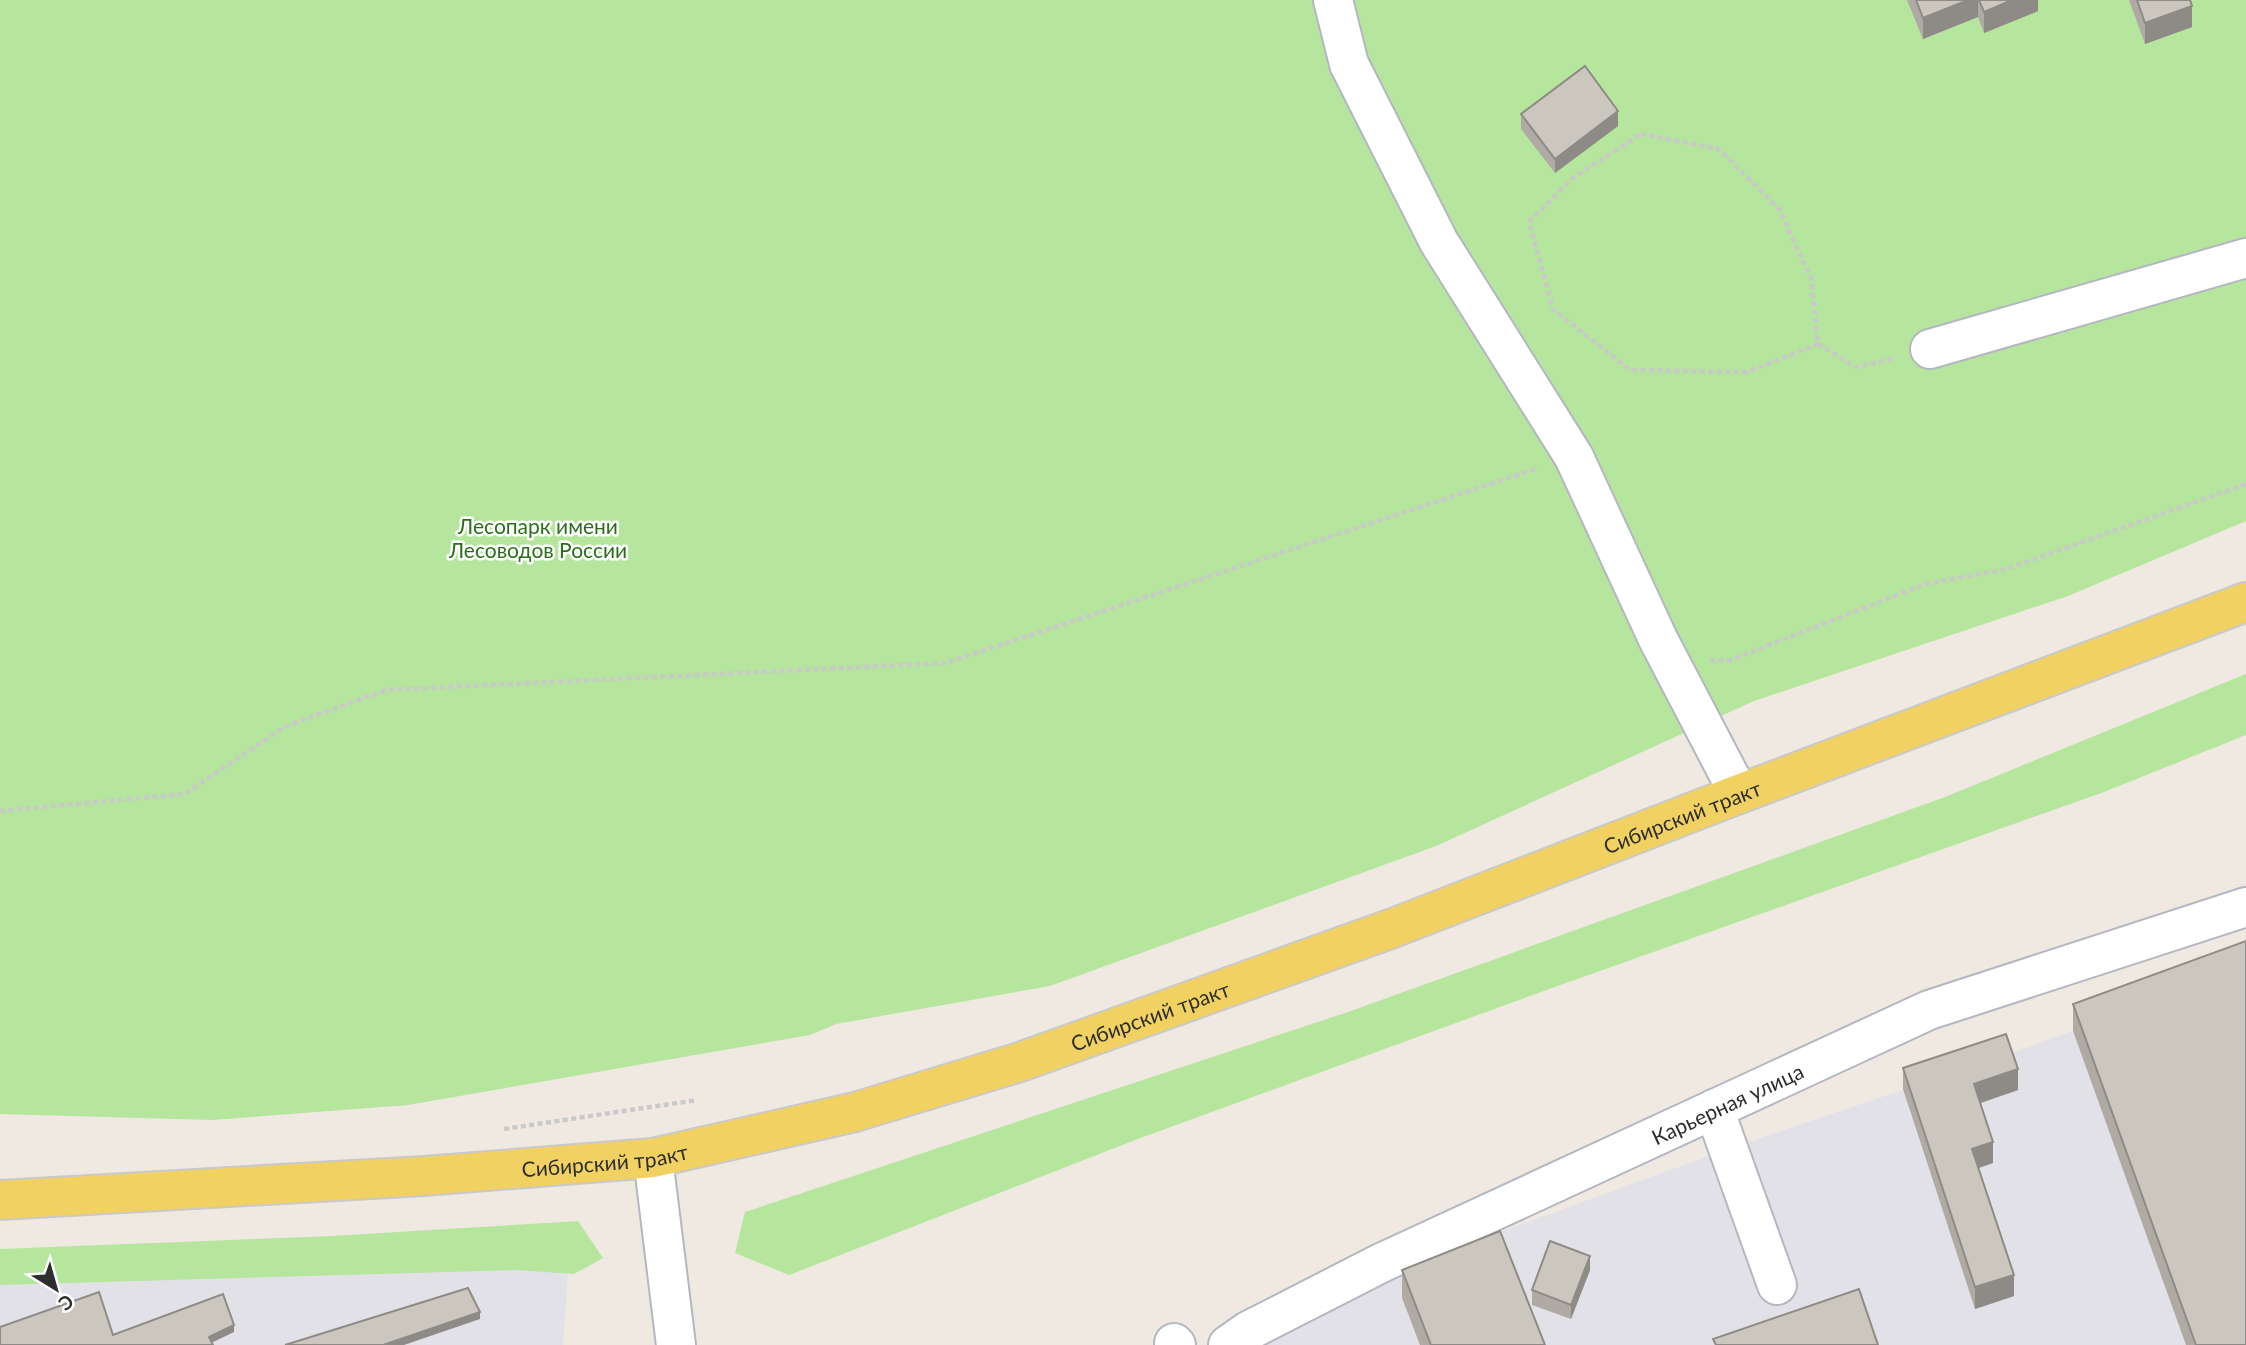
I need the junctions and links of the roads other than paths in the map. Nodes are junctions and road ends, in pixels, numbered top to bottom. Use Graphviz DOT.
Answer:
graph roads {
  1 [pos="1333,0"];
  2 [pos="2246,258"];
  3 [pos="1930,349"];
  4 [pos="2246,602"];
  5 [pos="1739,794"];
  6 [pos="2246,907"];
  7 [pos="1714,1109"];
  8 [pos="653,1158"];
  9 [pos="0,1200"];
  10 [pos="1777,1285"];
  11 [pos="676,1345"];
  12 [pos="1227,1345"];
  1 -- 5 [label="street"];
  2 -- 3 [label="street"];
  4 -- 5 [label="main road, Сибирский тракт"];
  5 -- 8 [label="main road, Сибирский тракт"];
  6 -- 7 [label="street, Карьерная улица"];
  7 -- 10 [label="street"];
  7 -- 12 [label="street, Карьерная улица"];
  8 -- 9 [label="main road, Сибирский тракт"];
  8 -- 11 [label="street"];
}
